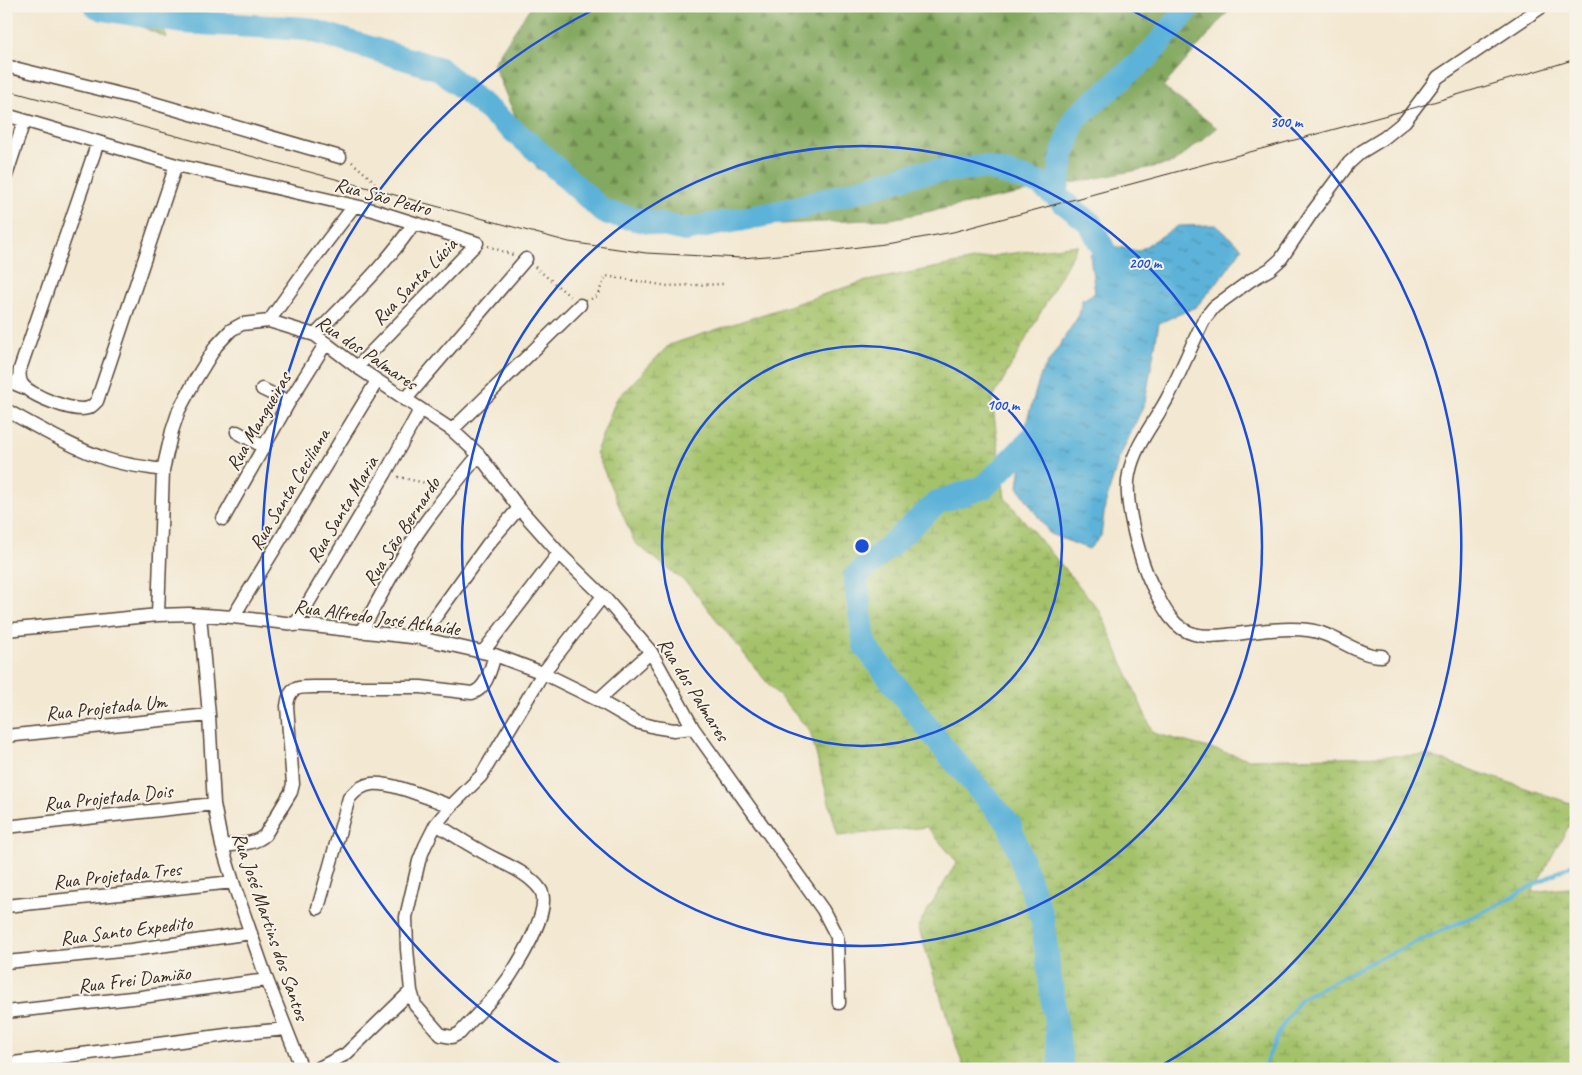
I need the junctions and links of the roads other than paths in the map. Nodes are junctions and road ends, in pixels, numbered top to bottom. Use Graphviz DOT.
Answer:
graph roads {
  1 [pos="1543,6"];
  2 [pos="6,66"];
  3 [pos="6,115"];
  4 [pos="24,121"];
  5 [pos="98,142"];
  6 [pos="340,157"];
  7 [pos="176,165"];
  8 [pos="6,176"];
  9 [pos="354,206"];
  10 [pos="414,223"];
  11 [pos="477,243"];
  12 [pos="526,259"];
  13 [pos="580,304"];
  14 [pos="269,321"];
  15 [pos="315,335"];
  16 [pos="326,344"];
  17 [pos="357,367"];
  18 [pos="6,380"];
  19 [pos="377,381"];
  20 [pos="25,388"];
  21 [pos="262,389"];
  22 [pos="405,400"];
  23 [pos="289,402"];
  24 [pos="6,410"];
  25 [pos="420,410"];
  26 [pos="452,430"];
  27 [pos="236,432"];
  28 [pos="264,446"];
  29 [pos="479,455"];
  30 [pos="163,470"];
  31 [pos="519,508"];
  32 [pos="223,518"];
  33 [pos="559,553"];
  34 [pos="603,596"];
  35 [pos="194,614"];
  36 [pos="158,615"];
  37 [pos="233,617"];
  38 [pos="295,625"];
  39 [pos="6,630"];
  40 [pos="361,632"];
  41 [pos="420,638"];
  42 [pos="651,652"];
  43 [pos="489,653"];
  44 [pos="1382,656"];
  45 [pos="544,673"];
  46 [pos="598,700"];
  47 [pos="209,715"];
  48 [pos="694,728"];
  49 [pos="6,736"];
  50 [pos="214,804"];
  51 [pos="451,806"];
  52 [pos="436,824"];
  53 [pos="6,827"];
  54 [pos="222,846"];
  55 [pos="233,882"];
  56 [pos="6,906"];
  57 [pos="318,908"];
  58 [pos="251,934"];
  59 [pos="6,962"];
  60 [pos="267,980"];
  61 [pos="411,991"];
  62 [pos="839,1002"];
  63 [pos="6,1012"];
  64 [pos="286,1029"];
  65 [pos="6,1064"];
  66 [pos="302,1069"];
  67 [pos="318,1069"];
  1 -- 44 [label="street"];
  2 -- 6 [label="street"];
  3 -- 4 [label="street, Rua São Pedro"];
  4 -- 5 [label="street, Rua São Pedro"];
  4 -- 8 [label="street"];
  5 -- 7 [label="street, Rua São Pedro"];
  5 -- 20 [label="street"];
  7 -- 9 [label="street, Rua São Pedro"];
  7 -- 20 [label="street"];
  9 -- 10 [label="street, Rua São Pedro"];
  9 -- 14 [label="street"];
  10 -- 11 [label="street, Rua São Pedro"];
  10 -- 15 [label="street"];
  11 -- 17 [label="street, Rua Santa Lúcia"];
  12 -- 22 [label="street"];
  13 -- 26 [label="street"];
  14 -- 15 [label="street, Rua dos Palmares"];
  14 -- 30 [label="street, Rua dos Palmares"];
  15 -- 16 [label="street, Rua dos Palmares"];
  16 -- 17 [label="street, Rua dos Palmares"];
  16 -- 23 [label="street, Rua Mangueiras"];
  17 -- 19 [label="street, Rua dos Palmares"];
  18 -- 20 [label="street"];
  19 -- 22 [label="street, Rua dos Palmares"];
  19 -- 37 [label="street, Rua Santa Ceciliana"];
  21 -- 23 [label="street"];
  22 -- 25 [label="street, Rua dos Palmares"];
  23 -- 28 [label="street, Rua Mangueiras"];
  24 -- 30 [label="street"];
  25 -- 26 [label="street, Rua dos Palmares"];
  25 -- 38 [label="street, Rua Santa Maria"];
  26 -- 29 [label="street, Rua dos Palmares"];
  27 -- 28 [label="street"];
  28 -- 32 [label="street, Rua Mangueiras"];
  29 -- 31 [label="street, Rua dos Palmares"];
  29 -- 40 [label="street, Rua São Bernardo"];
  30 -- 36 [label="street, Rua dos Palmares"];
  31 -- 33 [label="street, Rua dos Palmares"];
  31 -- 41 [label="street"];
  33 -- 34 [label="street, Rua dos Palmares"];
  33 -- 43 [label="street"];
  34 -- 42 [label="street, Rua dos Palmares"];
  34 -- 45 [label="street"];
  35 -- 36 [label="street, Rua Alfredo José Athaíde"];
  35 -- 37 [label="street, Rua Alfredo José Athaíde"];
  35 -- 47 [label="street, Rua José Martins dos Santos"];
  36 -- 39 [label="street, Rua Alfredo José Athaíde"];
  37 -- 38 [label="street, Rua Alfredo José Athaíde"];
  38 -- 40 [label="street, Rua Alfredo José Athaíde"];
  40 -- 41 [label="street, Rua Alfredo José Athaíde"];
  41 -- 43 [label="street, Rua Alfredo José Athaíde"];
  42 -- 46 [label="street"];
  42 -- 48 [label="street, Rua dos Palmares"];
  43 -- 45 [label="street, Rua Alfredo José Athaíde"];
  43 -- 54 [label="street"];
  45 -- 46 [label="street, Rua Alfredo José Athaíde"];
  45 -- 51 [label="street"];
  46 -- 48 [label="street, Rua Alfredo José Athaíde"];
  47 -- 49 [label="street, Rua Projetada Um"];
  47 -- 50 [label="street, Rua José Martins dos Santos"];
  48 -- 62 [label="street, Rua dos Palmares"];
  50 -- 53 [label="street, Rua Projetada Dois"];
  50 -- 54 [label="street, Rua José Martins dos Santos"];
  51 -- 52 [label="street"];
  51 -- 57 [label="street"];
  52 -- 61 [label="street"];
  52 -- 61 [label="street"];
  54 -- 55 [label="street, Rua José Martins dos Santos"];
  55 -- 56 [label="street, Rua Projetada Tres"];
  55 -- 58 [label="street, Rua José Martins dos Santos"];
  58 -- 59 [label="street, Rua Santo Expedito"];
  58 -- 60 [label="street, Rua José Martins dos Santos"];
  60 -- 63 [label="street, Rua Frei Damião"];
  60 -- 64 [label="street, Rua José Martins dos Santos"];
  61 -- 67 [label="street"];
  64 -- 65 [label="street"];
  64 -- 66 [label="street, Rua José Martins dos Santos"];
}
